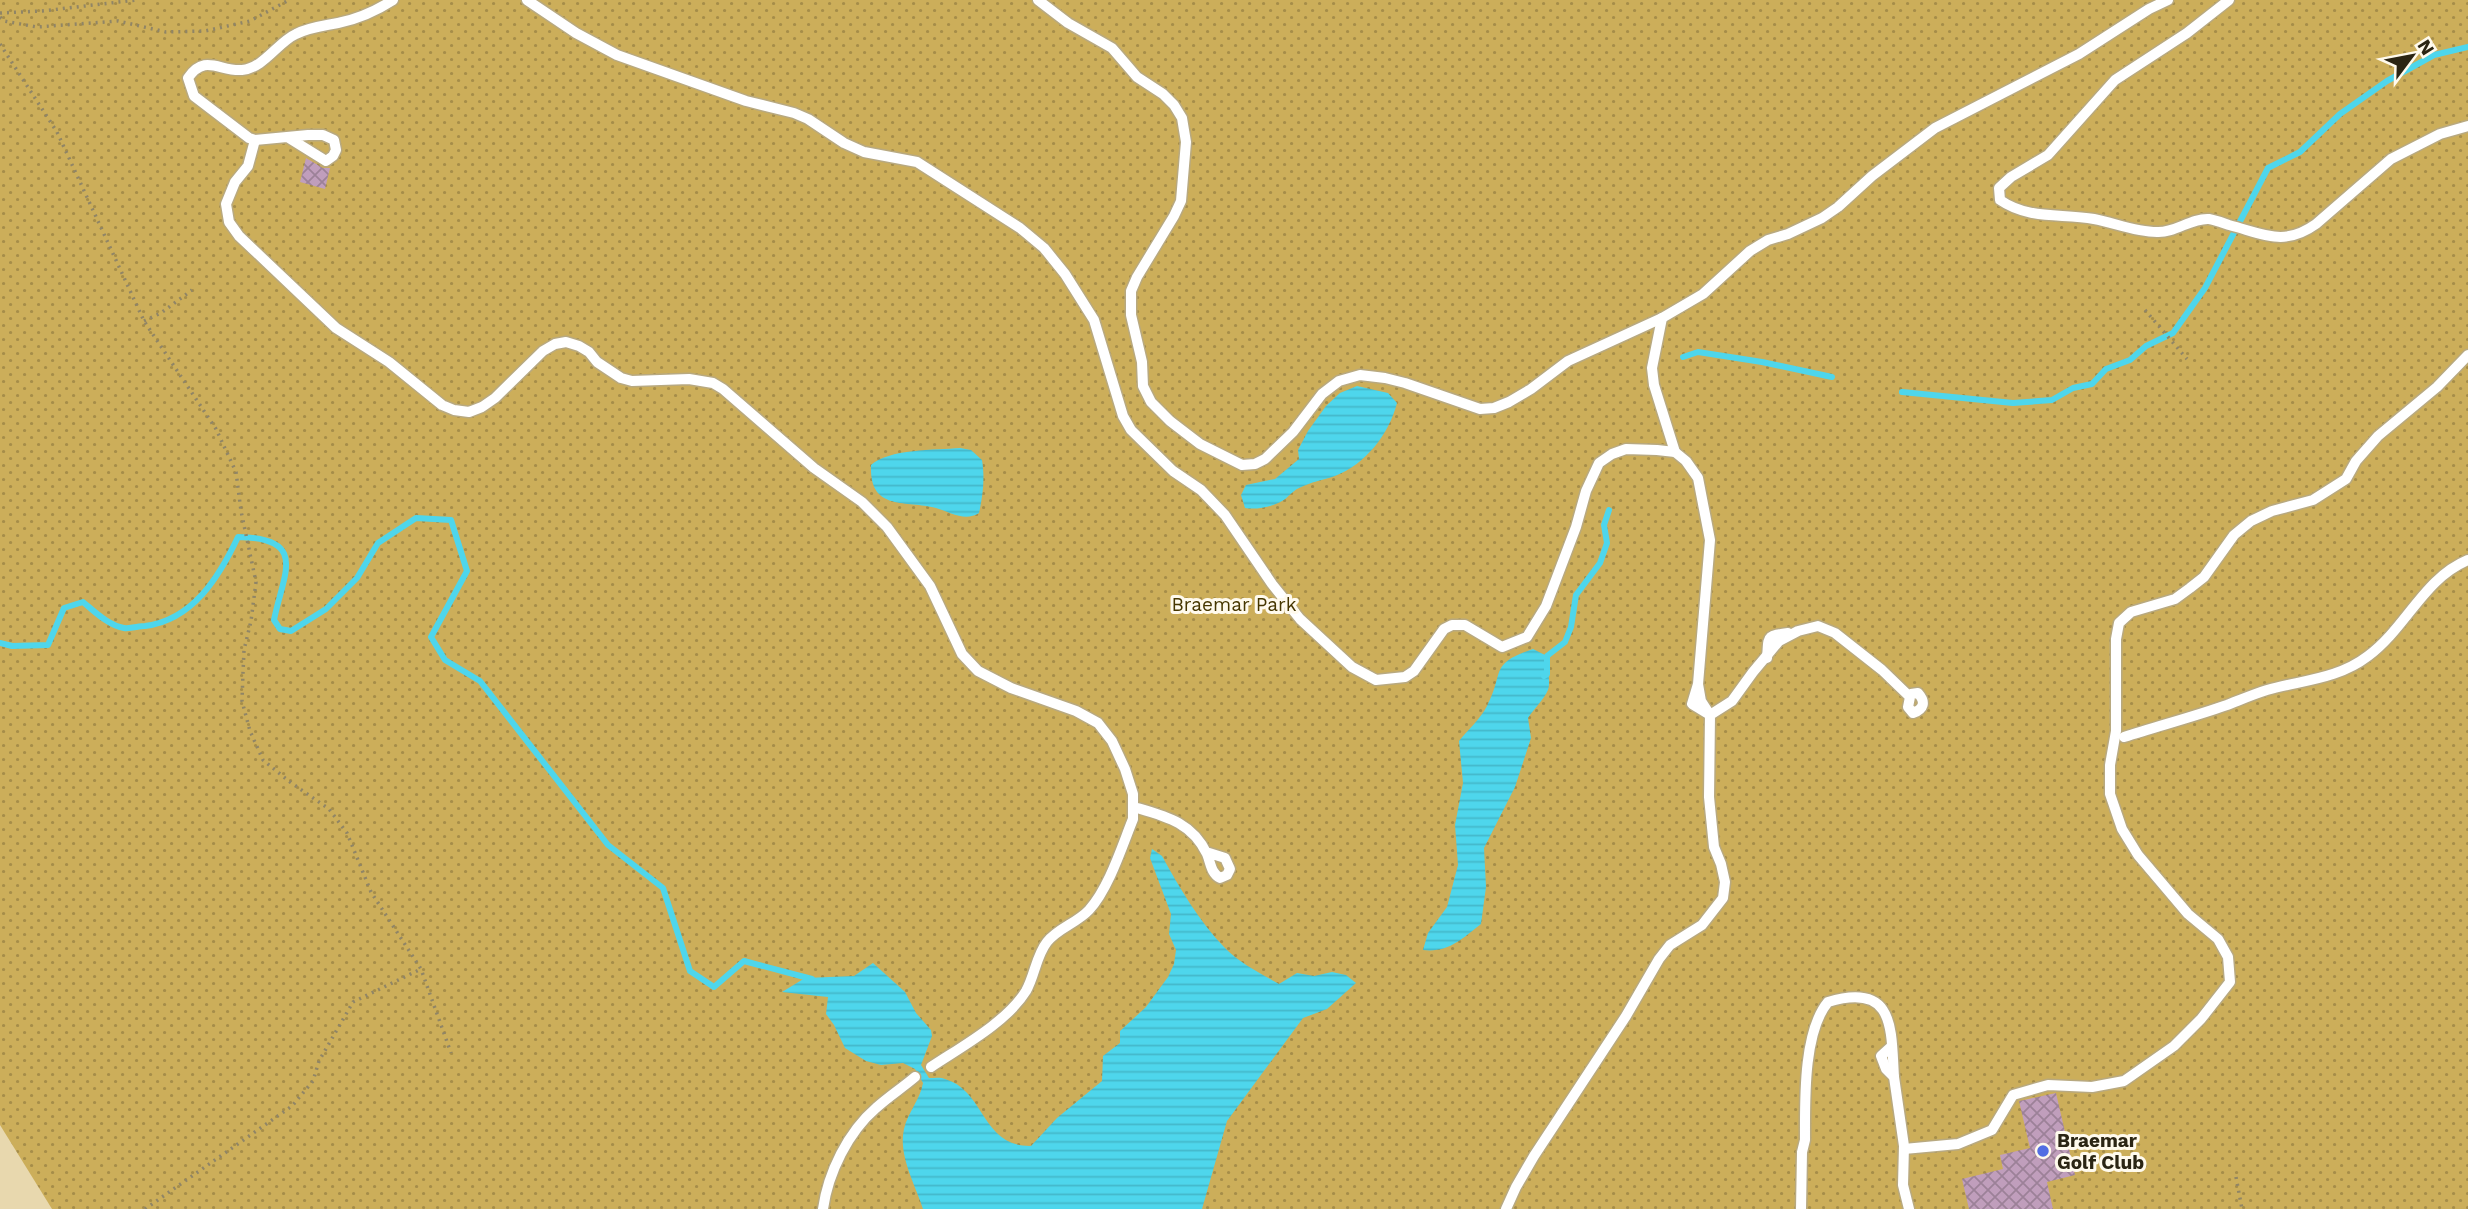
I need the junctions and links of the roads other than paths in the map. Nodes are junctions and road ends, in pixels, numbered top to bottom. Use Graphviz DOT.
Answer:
graph roads {
  1 [pos="393,0"];
  2 [pos="527,0"];
  3 [pos="1038,0"];
  4 [pos="2168,0"];
  5 [pos="2229,0"];
  6 [pos="2468,127"];
  7 [pos="289,138"];
  8 [pos="255,140"];
  9 [pos="1662,318"];
  10 [pos="2468,355"];
  11 [pos="1675,452"];
  12 [pos="2468,560"];
  13 [pos="1910,697"];
  14 [pos="1710,715"];
  15 [pos="2124,737"];
  16 [pos="1134,807"];
  17 [pos="1206,852"];
  18 [pos="931,1067"];
  19 [pos="915,1077"];
  20 [pos="1904,1149"];
  21 [pos="823,1209"];
  22 [pos="1506,1209"];
  23 [pos="1801,1209"];
  24 [pos="1909,1209"];
  1 -- 8 [label="lane"];
  2 -- 11 [label="lane"];
  3 -- 9 [label="lane"];
  4 -- 9 [label="lane"];
  5 -- 6 [label="lane"];
  7 -- 8 [label="lane"];
  8 -- 16 [label="lane"];
  9 -- 11 [label="lane"];
  10 -- 20 [label="lane"];
  11 -- 14 [label="lane"];
  12 -- 15 [label="lane"];
  13 -- 14 [label="lane"];
  14 -- 22 [label="lane"];
  16 -- 17 [label="lane"];
  16 -- 18 [label="lane"];
  19 -- 21 [label="lane"];
  20 -- 23 [label="lane"];
  20 -- 24 [label="lane"];
}
